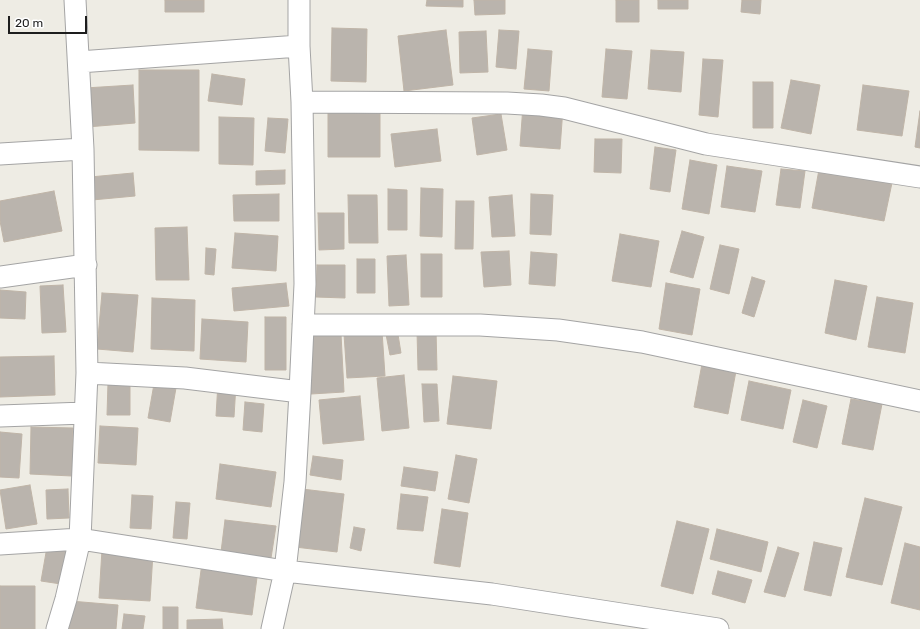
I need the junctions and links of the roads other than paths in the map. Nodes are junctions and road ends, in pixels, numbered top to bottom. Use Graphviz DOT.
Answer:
graph roads {
  1 [pos="75,0"];
  2 [pos="299,0"];
  3 [pos="299,46"];
  4 [pos="79,62"];
  5 [pos="302,102"];
  6 [pos="83,149"];
  7 [pos="0,154"];
  8 [pos="920,177"];
  9 [pos="86,265"];
  10 [pos="0,277"];
  11 [pos="303,325"];
  12 [pos="87,373"];
  13 [pos="300,392"];
  14 [pos="920,401"];
  15 [pos="85,413"];
  16 [pos="0,416"];
  17 [pos="80,539"];
  18 [pos="0,544"];
  19 [pos="285,571"];
  20 [pos="57,629"];
  21 [pos="272,629"];
  22 [pos="718,629"];
  1 -- 4 [label="street"];
  2 -- 3 [label="street"];
  3 -- 4 [label="street"];
  3 -- 5 [label="street"];
  4 -- 6 [label="street"];
  5 -- 8 [label="street"];
  5 -- 11 [label="street"];
  6 -- 7 [label="street"];
  6 -- 9 [label="street"];
  9 -- 10 [label="street"];
  9 -- 12 [label="street"];
  11 -- 13 [label="street"];
  11 -- 14 [label="street"];
  12 -- 13 [label="street"];
  12 -- 15 [label="street"];
  13 -- 19 [label="street"];
  15 -- 16 [label="street"];
  15 -- 17 [label="street"];
  17 -- 18 [label="street"];
  17 -- 19 [label="street"];
  17 -- 20 [label="street"];
  19 -- 21 [label="street"];
  19 -- 22 [label="street"];
}
